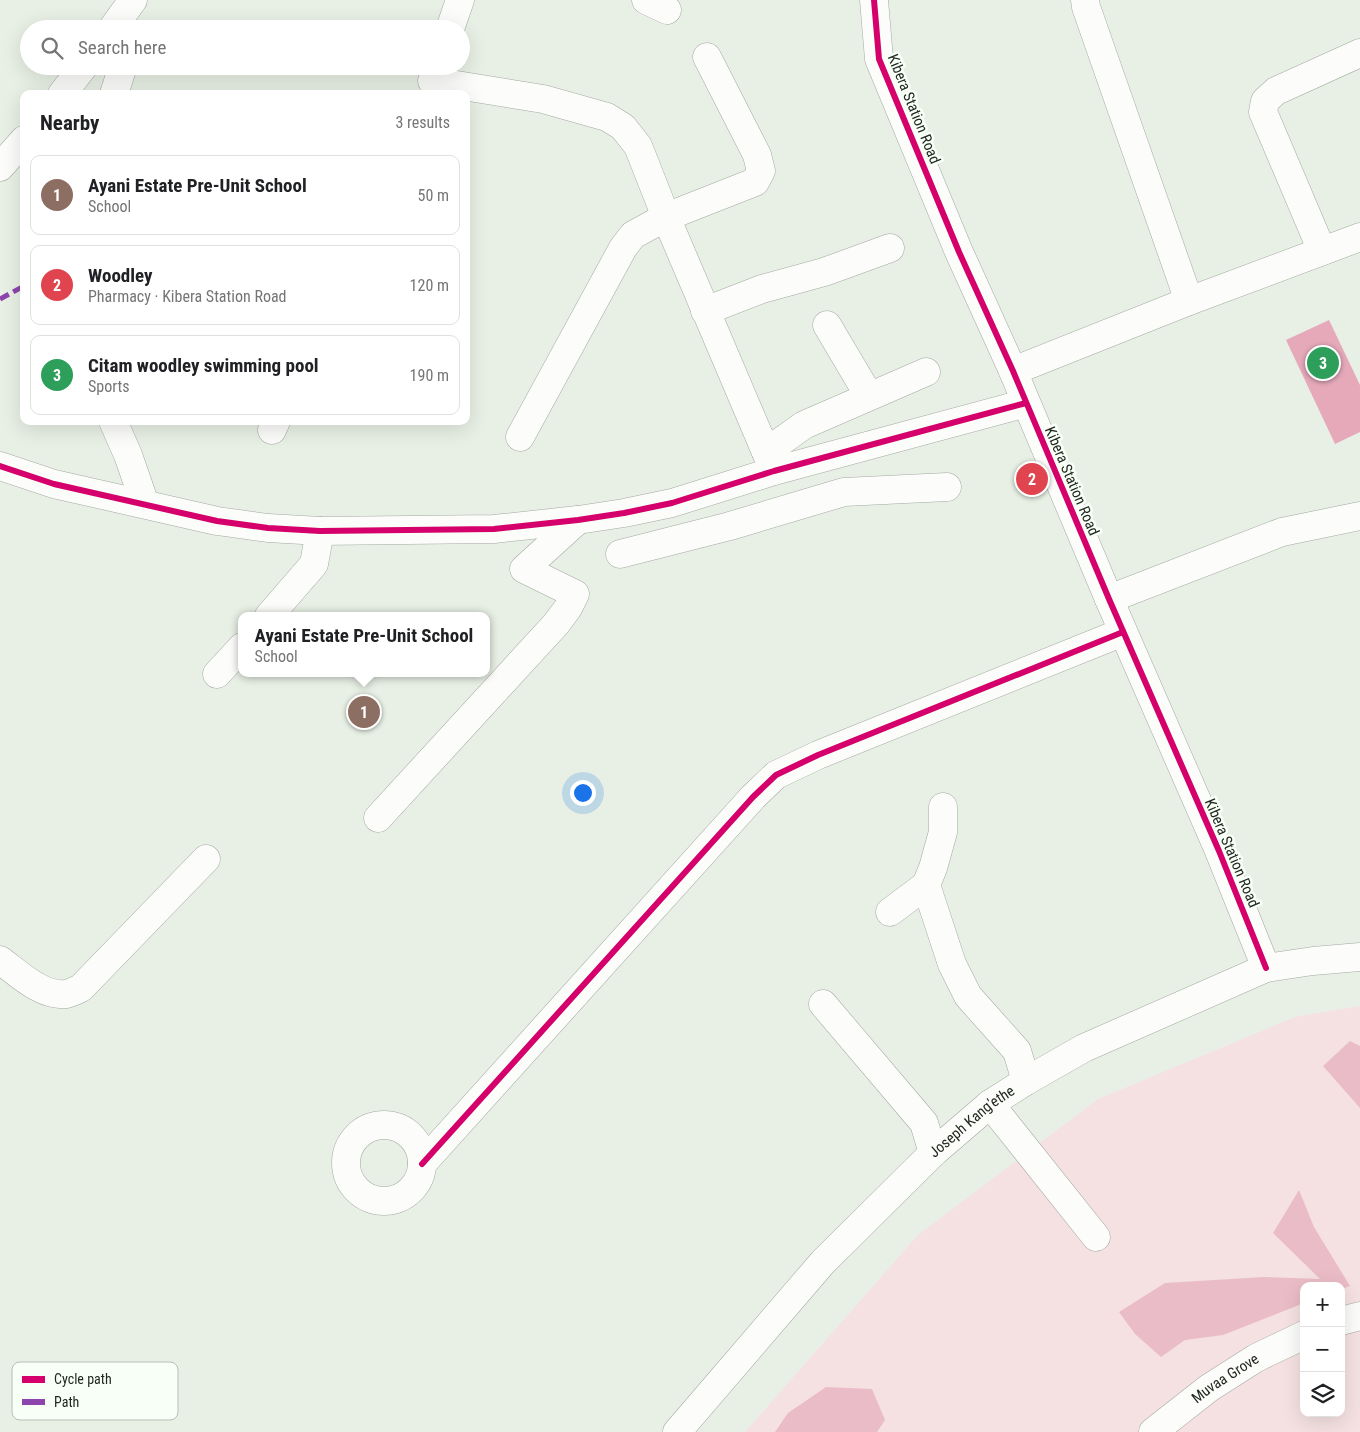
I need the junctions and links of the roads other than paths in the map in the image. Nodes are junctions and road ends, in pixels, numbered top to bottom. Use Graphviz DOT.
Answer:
graph roads {
  1 [pos="133,0"];
  2 [pos="144,0"];
  3 [pos="460,0"];
  4 [pos="874,0"];
  5 [pos="1085,0"];
  6 [pos="119,20"];
  7 [pos="138,20"];
  8 [pos="453,20"];
  9 [pos="1360,53"];
  10 [pos="707,58"];
  11 [pos="77,75"];
  12 [pos="120,75"];
  13 [pos="431,80"];
  14 [pos="65,90"];
  15 [pos="115,90"];
  16 [pos="20,144"];
  17 [pos="0,167"];
  18 [pos="666,217"];
  19 [pos="1360,237"];
  20 [pos="890,248"];
  21 [pos="1322,251"];
  22 [pos="1189,301"];
  23 [pos="706,311"];
  24 [pos="827,326"];
  25 [pos="1013,371"];
  26 [pos="926,372"];
  27 [pos="869,396"];
  28 [pos="1026,403"];
  29 [pos="115,425"];
  30 [pos="520,437"];
  31 [pos="0,466"];
  32 [pos="766,467"];
  33 [pos="947,487"];
  34 [pos="144,504"];
  35 [pos="1360,516"];
  36 [pos="760,518"];
  37 [pos="578,520"];
  38 [pos="320,531"];
  39 [pos="620,554"];
  40 [pos="1108,599"];
  41 [pos="272,612"];
  42 [pos="1123,632"];
  43 [pos="238,651"];
  44 [pos="217,674"];
  45 [pos="943,807"];
  46 [pos="378,818"];
  47 [pos="206,859"];
  48 [pos="926,885"];
  49 [pos="890,912"];
  50 [pos="1360,957"];
  51 [pos="0,960"];
  52 [pos="1266,968"];
  53 [pos="823,1004"];
  54 [pos="1026,1080"];
  55 [pos="990,1104"];
  56 [pos="933,1152"];
  57 [pos="422,1164"];
  58 [pos="1096,1237"];
  59 [pos="1360,1316"];
  60 [pos="1345,1320"];
  61 [pos="1300,1337"];
  62 [pos="676,1432"];
  63 [pos="1153,1432"];
  1 -- 6 [label="street"];
  2 -- 7 [label="street"];
  3 -- 8 [label="street"];
  4 -- 25 [label="street, Kibera Station Road"];
  5 -- 22 [label="street"];
  9 -- 21 [label="street"];
  10 -- 18 [label="street"];
  11 -- 14 [label="street"];
  12 -- 15 [label="street"];
  13 -- 18 [label="street"];
  16 -- 17 [label="street"];
  18 -- 23 [label="street"];
  18 -- 30 [label="street"];
  19 -- 21 [label="street"];
  20 -- 23 [label="street"];
  21 -- 22 [label="street"];
  22 -- 25 [label="street"];
  23 -- 32 [label="street"];
  24 -- 27 [label="street"];
  25 -- 28 [label="street, Kibera Station Road"];
  26 -- 27 [label="street"];
  27 -- 32 [label="street"];
  28 -- 32 [label="street"];
  28 -- 40 [label="street, Kibera Station Road"];
  29 -- 34 [label="street"];
  31 -- 34 [label="street"];
  32 -- 36 [label="street"];
  32 -- 37 [label="street"];
  33 -- 36 [label="street"];
  34 -- 38 [label="street"];
  35 -- 40 [label="street"];
  36 -- 39 [label="street"];
  37 -- 38 [label="street"];
  37 -- 46 [label="street"];
  38 -- 41 [label="street"];
  40 -- 42 [label="street, Kibera Station Road"];
  42 -- 52 [label="street, Kibera Station Road"];
  42 -- 57 [label="street"];
  43 -- 44 [label="street"];
  45 -- 48 [label="street"];
  47 -- 51 [label="street"];
  48 -- 49 [label="street"];
  48 -- 54 [label="street"];
  50 -- 52 [label="street, Joseph Kang'ethe"];
  52 -- 54 [label="street, Joseph Kang'ethe"];
  53 -- 56 [label="street"];
  54 -- 55 [label="street, Joseph Kang'ethe"];
  55 -- 56 [label="street, Joseph Kang'ethe"];
  55 -- 58 [label="street"];
  56 -- 62 [label="street, Joseph Kang'ethe"];
  59 -- 60 [label="street"];
  61 -- 63 [label="street, Muvaa Grove"];
}
